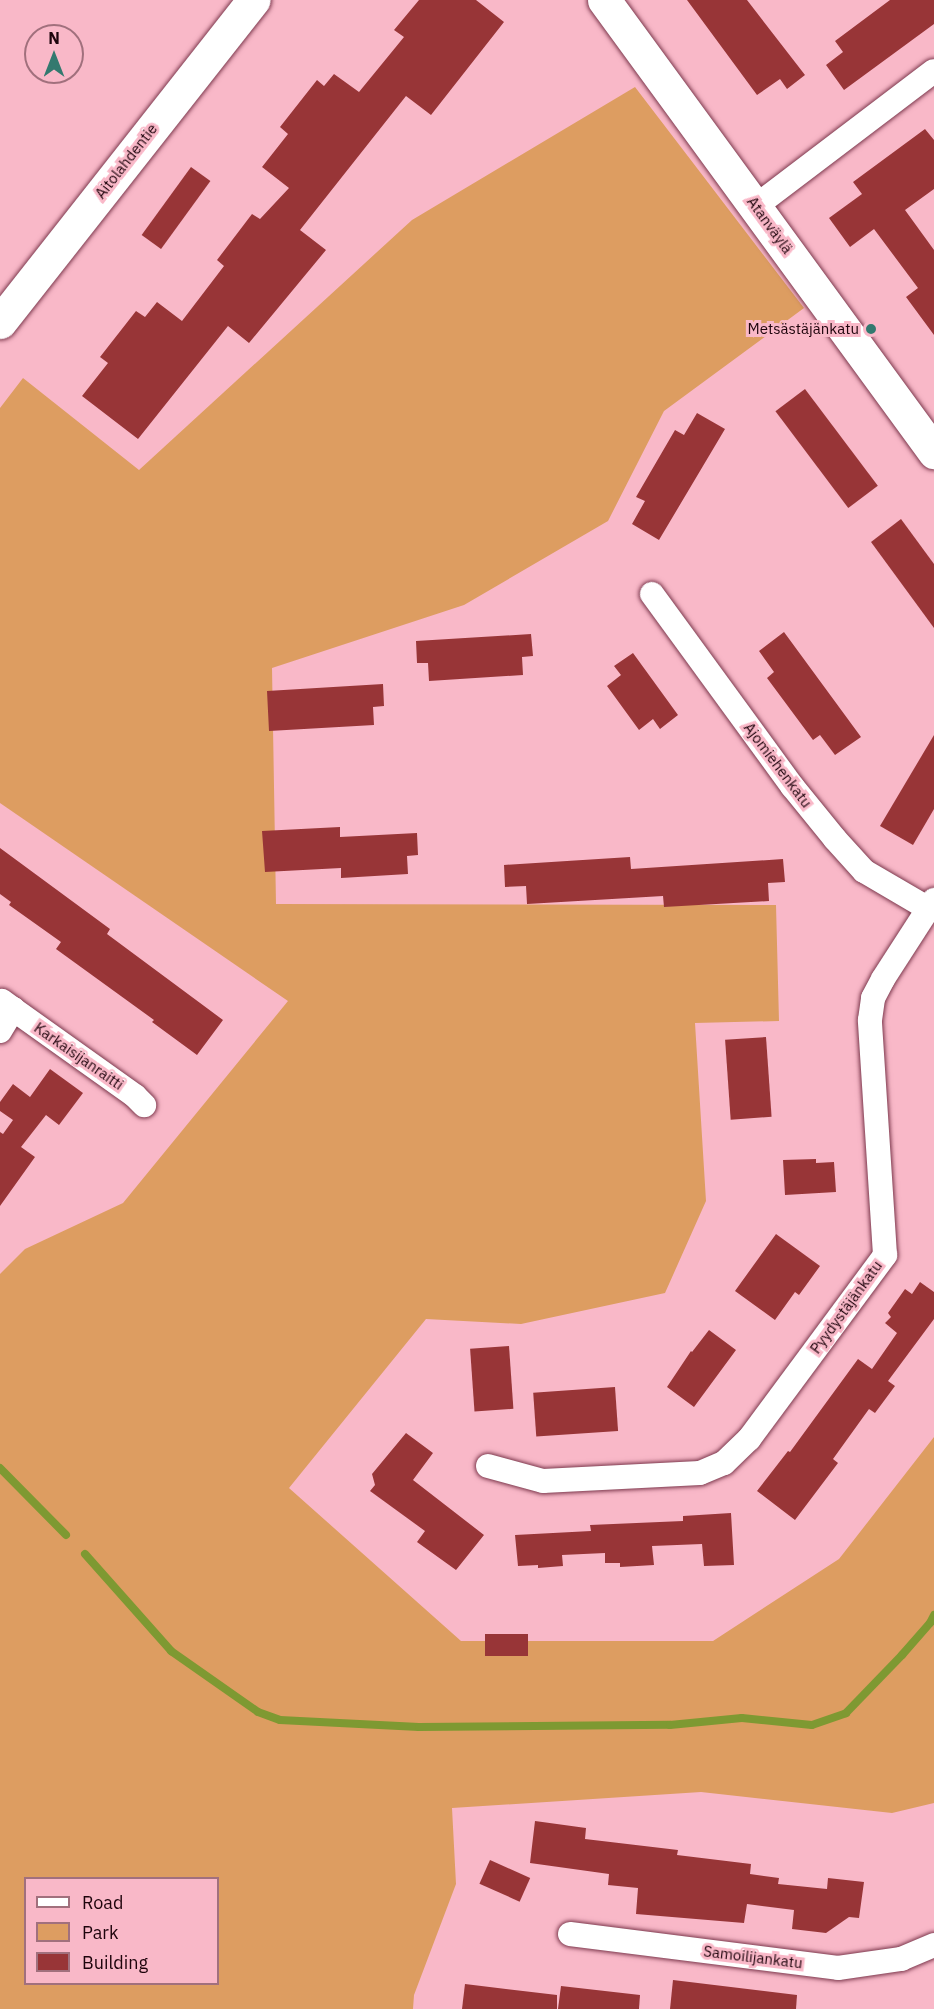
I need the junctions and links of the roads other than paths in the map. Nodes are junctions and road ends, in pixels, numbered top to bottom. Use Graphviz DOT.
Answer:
graph roads {
  1 [pos="253,0"];
  2 [pos="604,0"];
  3 [pos="934,71"];
  4 [pos="756,206"];
  5 [pos="0,322"];
  6 [pos="934,452"];
  7 [pos="652,594"];
  8 [pos="932,905"];
  9 [pos="6,1004"];
  10 [pos="0,1031"];
  11 [pos="144,1105"];
  12 [pos="488,1466"];
  13 [pos="570,1935"];
  14 [pos="934,1946"];
  1 -- 5 [label="street, Aitolahdentie"];
  2 -- 4 [label="street, Atanväylä"];
  3 -- 4 [label="street"];
  4 -- 6 [label="street, Atanväylä"];
  7 -- 8 [label="street, Ajomiehenkatu"];
  8 -- 12 [label="street, Pyydystäjänkatu"];
  9 -- 10 [label="street"];
  9 -- 11 [label="street, Karkaisijanraitti"];
  13 -- 14 [label="street, Samoilijankatu"];
}
